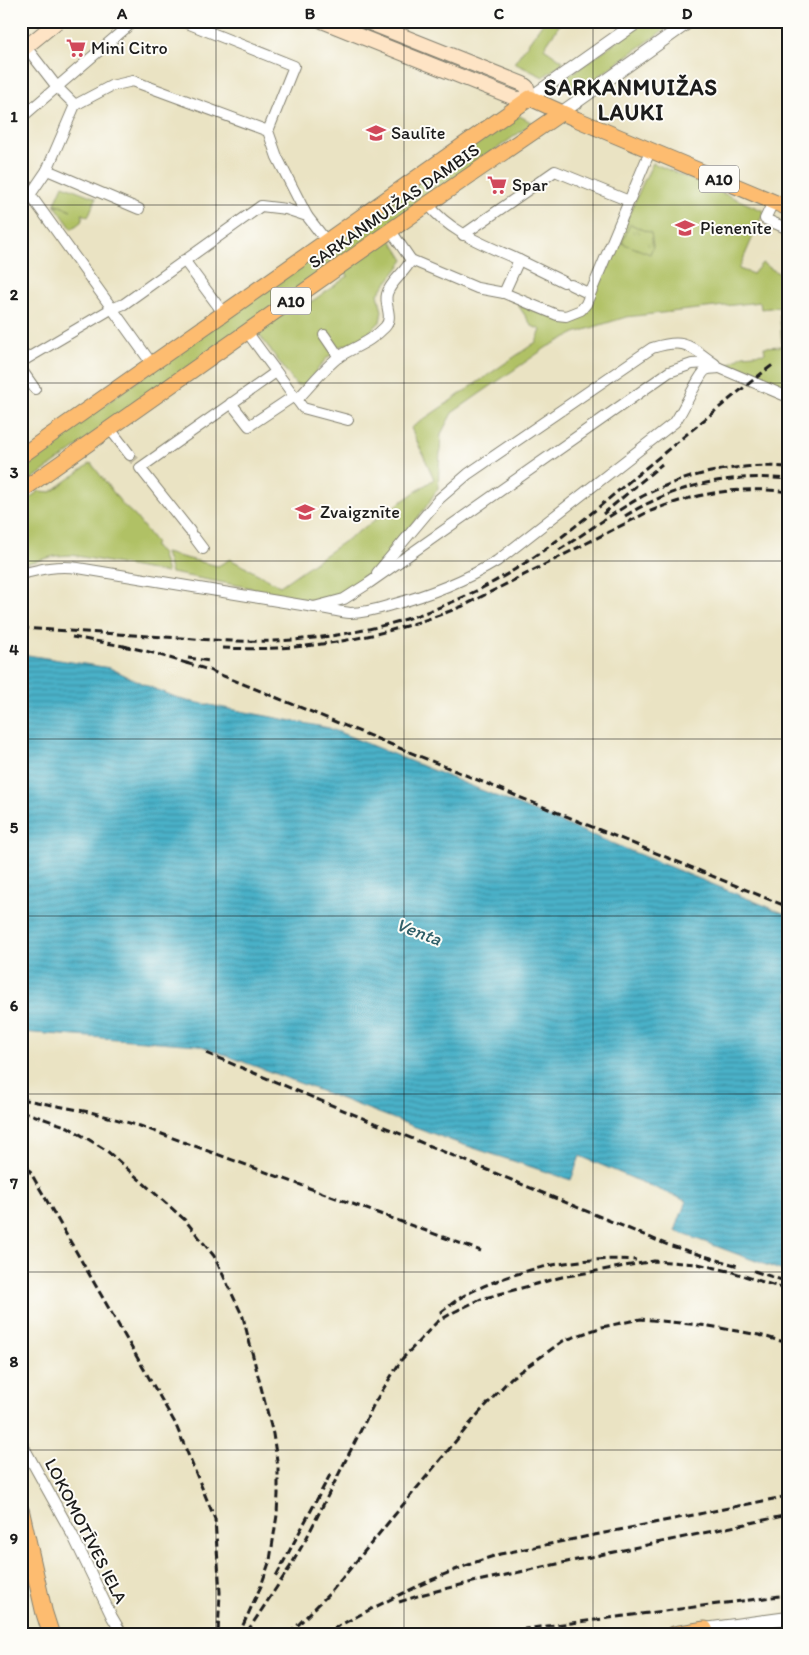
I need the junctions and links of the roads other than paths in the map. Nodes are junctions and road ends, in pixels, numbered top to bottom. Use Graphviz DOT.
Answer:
graph roads {
  1 [pos="58,21"];
  2 [pos="134,21"];
  3 [pos="182,21"];
  4 [pos="322,21"];
  5 [pos="365,21"];
  6 [pos="639,21"];
  7 [pos="690,21"];
  8 [pos="351,27"];
  9 [pos="24,49"];
  10 [pos="58,87"];
  11 [pos="530,98"];
  12 [pos="75,105"];
  13 [pos="561,113"];
  14 [pos="21,118"];
  15 [pos="268,131"];
  16 [pos="650,151"];
  17 [pos="47,170"];
  18 [pos="21,182"];
  19 [pos="30,195"];
  20 [pos="629,201"];
  21 [pos="773,202"];
  22 [pos="428,204"];
  23 [pos="788,208"];
  24 [pos="139,209"];
  25 [pos="307,216"];
  26 [pos="788,229"];
  27 [pos="391,231"];
  28 [pos="463,235"];
  29 [pos="327,242"];
  30 [pos="184,260"];
  31 [pos="410,260"];
  32 [pos="519,260"];
  33 [pos="504,293"];
  34 [pos="590,294"];
  35 [pos="111,309"];
  36 [pos="224,314"];
  37 [pos="247,332"];
  38 [pos="324,335"];
  39 [pos="339,357"];
  40 [pos="21,362"];
  41 [pos="152,364"];
  42 [pos="720,368"];
  43 [pos="21,369"];
  44 [pos="276,372"];
  45 [pos="35,389"];
  46 [pos="788,397"];
  47 [pos="295,398"];
  48 [pos="231,403"];
  49 [pos="348,420"];
  50 [pos="110,429"];
  51 [pos="21,456"];
  52 [pos="135,461"];
  53 [pos="21,490"];
  54 [pos="203,549"];
  55 [pos="21,574"];
  56 [pos="369,583"];
  57 [pos="314,607"];
  58 [pos="21,1442"];
  59 [pos="21,1511"];
  60 [pos="788,1618"];
  61 [pos="706,1632"];
  62 [pos="51,1634"];
  63 [pos="122,1634"];
  64 [pos="674,1634"];
  1 -- 9 [label="main road"];
  2 -- 10 [label="street"];
  3 -- 15 [label="street"];
  4 -- 8 [label="main road"];
  5 -- 11 [label="main road"];
  6 -- 11 [label="street, SARKANMUIŽAS DAMBIS"];
  7 -- 13 [label="street, SARKANMUIŽAS DAMBIS"];
  8 -- 11 [label="main road"];
  9 -- 10 [label="street"];
  10 -- 12 [label="street"];
  10 -- 14 [label="street"];
  11 -- 13 [label="main road, A10"];
  11 -- 29 [label="main road, SARKANMUIŽAS DAMBIS / A10"];
  12 -- 15 [label="street"];
  12 -- 17 [label="street"];
  13 -- 16 [label="main road, A10"];
  13 -- 22 [label="main road, SARKANMUIŽAS DAMBIS / A10"];
  15 -- 25 [label="street"];
  16 -- 20 [label="street"];
  16 -- 21 [label="main road, A10"];
  17 -- 19 [label="street"];
  17 -- 24 [label="street"];
  18 -- 19 [label="street"];
  19 -- 35 [label="street"];
  20 -- 28 [label="street"];
  20 -- 34 [label="street"];
  21 -- 23 [label="main road, A10"];
  21 -- 26 [label="street"];
  22 -- 27 [label="main road, SARKANMUIŽAS DAMBIS / A10"];
  22 -- 28 [label="street"];
  25 -- 29 [label="street"];
  25 -- 30 [label="street"];
  27 -- 31 [label="street"];
  27 -- 37 [label="main road, SARKANMUIŽAS DAMBIS / A10"];
  28 -- 32 [label="street"];
  29 -- 36 [label="main road, SARKANMUIŽAS DAMBIS / A10"];
  30 -- 35 [label="street"];
  30 -- 36 [label="street"];
  31 -- 33 [label="street"];
  31 -- 39 [label="street"];
  32 -- 33 [label="street"];
  32 -- 34 [label="street"];
  33 -- 34 [label="street"];
  35 -- 40 [label="street"];
  35 -- 41 [label="street"];
  36 -- 41 [label="main road, SARKANMUIŽAS DAMBIS / A10"];
  37 -- 44 [label="street"];
  37 -- 50 [label="main road, SARKANMUIŽAS DAMBIS / A10"];
  38 -- 39 [label="street"];
  39 -- 47 [label="street"];
  41 -- 51 [label="main road, SARKANMUIŽAS DAMBIS / A10"];
  42 -- 46 [label="street"];
  42 -- 56 [label="street"];
  42 -- 56 [label="street"];
  42 -- 57 [label="street"];
  43 -- 45 [label="street"];
  44 -- 47 [label="street"];
  44 -- 48 [label="street"];
  47 -- 48 [label="street"];
  47 -- 49 [label="street"];
  48 -- 52 [label="street"];
  50 -- 52 [label="street"];
  50 -- 53 [label="main road, SARKANMUIŽAS DAMBIS / A10"];
  52 -- 54 [label="street"];
  55 -- 57 [label="street"];
  56 -- 57 [label="street"];
  58 -- 63 [label="street, LOKOMOTĪVES IELA"];
  59 -- 62 [label="highway"];
  60 -- 61 [label="street"];
  61 -- 64 [label="main road"];
}
